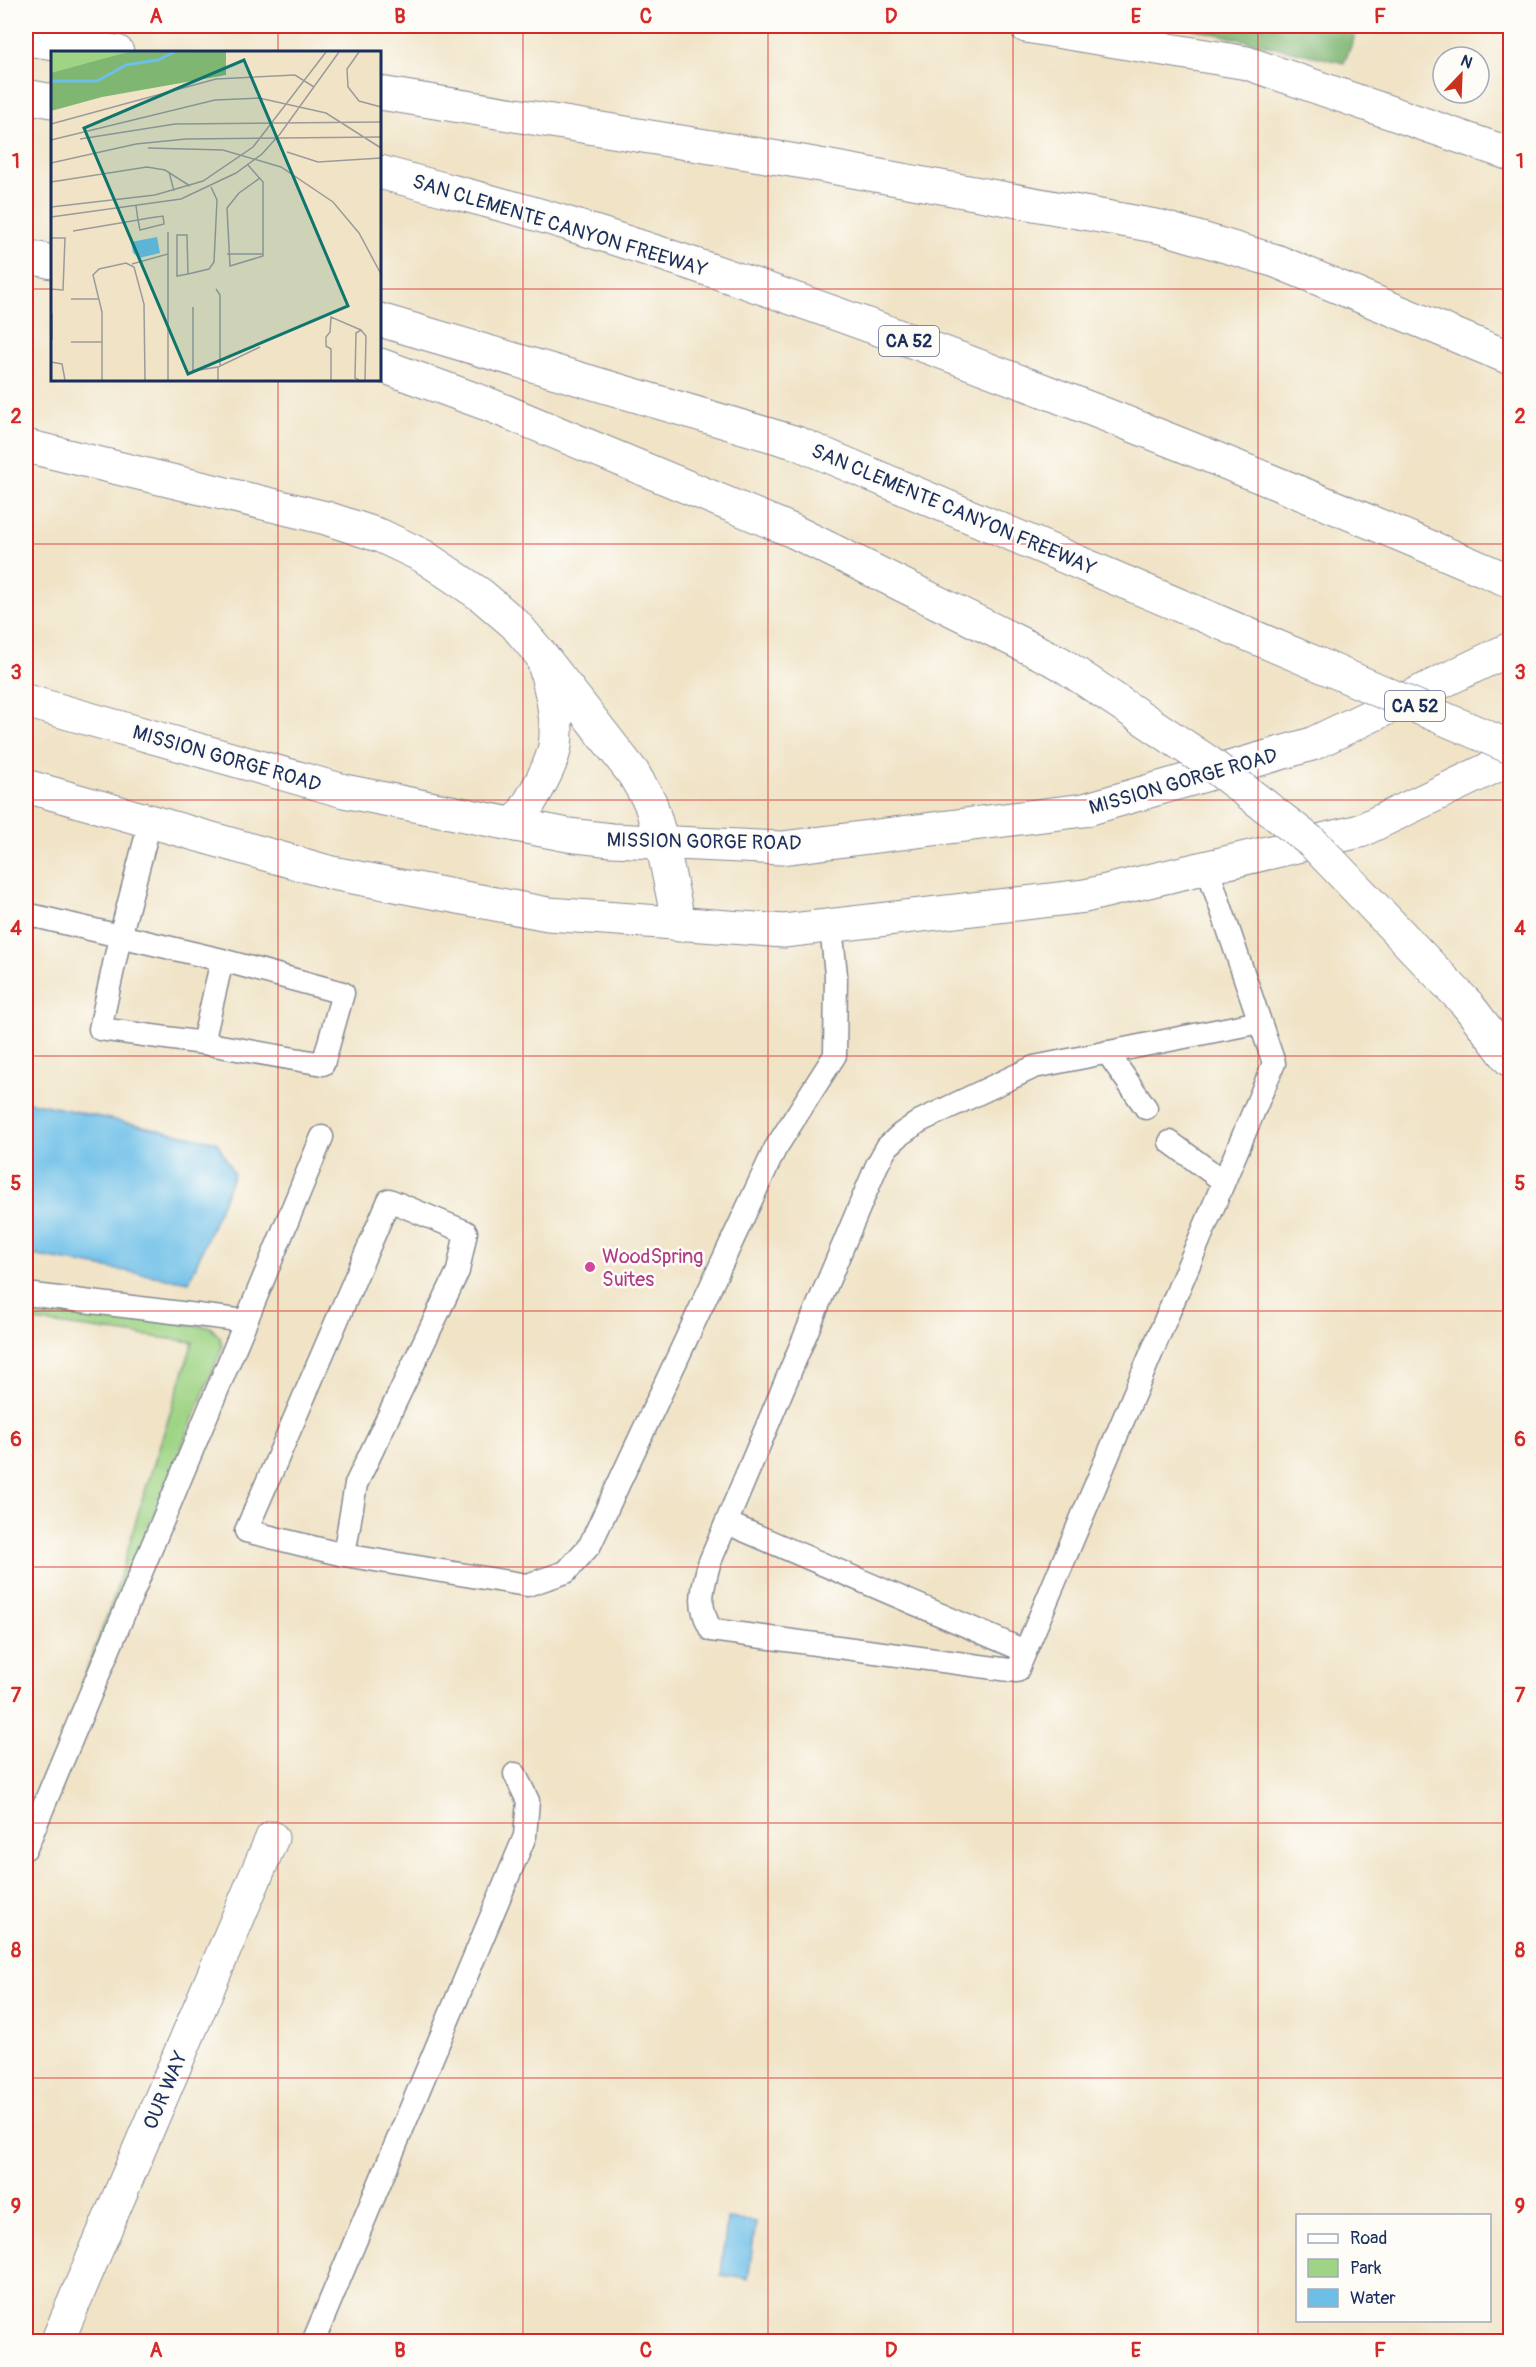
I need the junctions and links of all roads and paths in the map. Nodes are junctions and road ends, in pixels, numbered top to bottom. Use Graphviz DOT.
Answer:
graph roads {
  1 [pos="1026,26"];
  2 [pos="26,39"];
  3 [pos="110,51"];
  4 [pos="381,93"];
  5 [pos="26,96"];
  6 [pos="51,101"];
  7 [pos="1510,154"];
  8 [pos="381,172"];
  9 [pos="26,256"];
  10 [pos="51,262"];
  11 [pos="381,320"];
  12 [pos="1510,358"];
  13 [pos="381,365"];
  14 [pos="26,446"];
  15 [pos="1510,581"];
  16 [pos="1510,649"];
  17 [pos="542,656"];
  18 [pos="26,701"];
  19 [pos="1510,747"];
  20 [pos="1510,759"];
  21 [pos="26,786"];
  22 [pos="150,822"];
  23 [pos="516,825"];
  24 [pos="662,842"];
  25 [pos="1207,867"];
  26 [pos="26,914"];
  27 [pos="679,925"];
  28 [pos="831,926"];
  29 [pos="120,937"];
  30 [pos="222,960"];
  31 [pos="1260,1022"];
  32 [pos="202,1043"];
  33 [pos="1107,1052"];
  34 [pos="1510,1060"];
  35 [pos="1146,1108"];
  36 [pos="322,1137"];
  37 [pos="1170,1142"];
  38 [pos="1223,1181"];
  39 [pos="26,1294"];
  40 [pos="246,1322"];
  41 [pos="727,1523"];
  42 [pos="344,1555"];
  43 [pos="1025,1651"];
  44 [pos="515,1774"];
  45 [pos="272,1838"];
  46 [pos="26,1848"];
  47 [pos="57,2342"];
  48 [pos="313,2342"];
  1 -- 7 [label="main road"];
  2 -- 3 [label="main road"];
  4 -- 12 [label="main road"];
  5 -- 6 [label="main road"];
  8 -- 15 [label="main road, SAN CLEMENTE CANYON FREEWAY / CA 52"];
  9 -- 10 [label="main road"];
  11 -- 19 [label="main road, SAN CLEMENTE CANYON FREEWAY / CA 52, bridge"];
  13 -- 34 [label="main road, bridge"];
  14 -- 17 [label="main road"];
  16 -- 24 [label="main road, MISSION GORGE ROAD"];
  17 -- 23 [label="main road"];
  17 -- 24 [label="main road"];
  18 -- 23 [label="main road, MISSION GORGE ROAD"];
  20 -- 25 [label="main road"];
  21 -- 22 [label="main road"];
  22 -- 27 [label="main road"];
  22 -- 29 [label="lane"];
  23 -- 24 [label="main road, MISSION GORGE ROAD"];
  24 -- 27 [label="main road"];
  25 -- 28 [label="main road"];
  25 -- 31 [label="lane"];
  26 -- 29 [label="lane"];
  27 -- 28 [label="main road"];
  28 -- 42 [label="lane"];
  29 -- 30 [label="lane"];
  29 -- 32 [label="lane"];
  30 -- 32 [label="lane"];
  30 -- 32 [label="lane"];
  31 -- 33 [label="lane"];
  31 -- 38 [label="lane"];
  33 -- 35 [label="lane"];
  33 -- 41 [label="lane"];
  36 -- 40 [label="lane"];
  37 -- 38 [label="lane"];
  38 -- 43 [label="lane"];
  39 -- 40 [label="lane"];
  40 -- 46 [label="lane"];
  41 -- 43 [label="lane"];
  41 -- 43 [label="lane"];
  42 -- 42 [label="lane"];
  44 -- 48 [label="lane"];
  45 -- 47 [label="main road, OUR WAY"];
}
